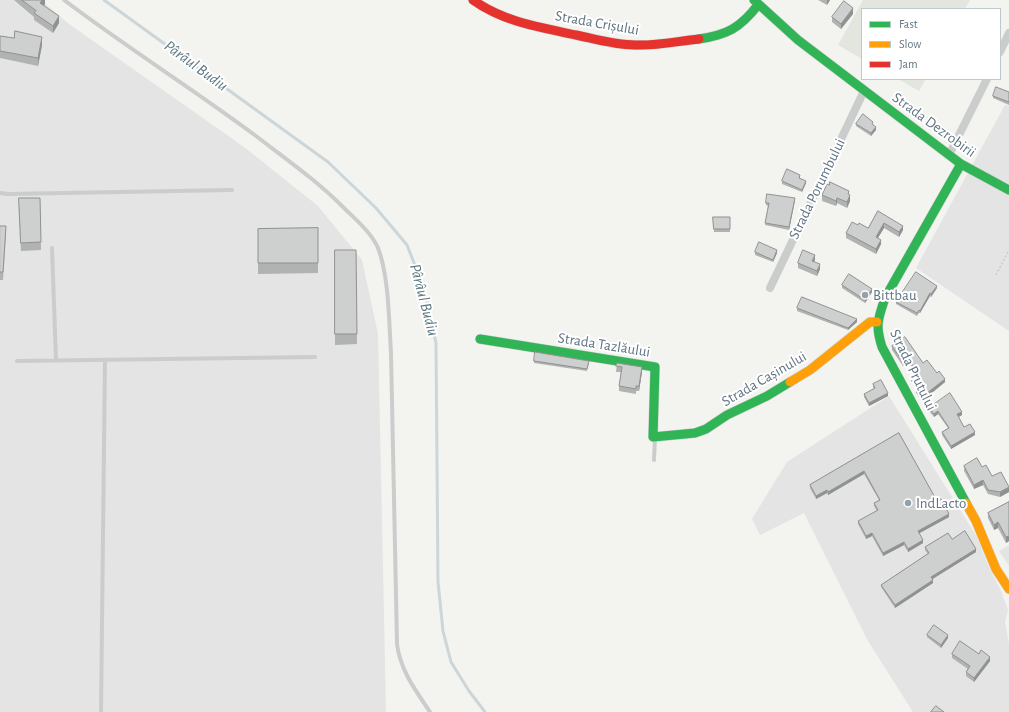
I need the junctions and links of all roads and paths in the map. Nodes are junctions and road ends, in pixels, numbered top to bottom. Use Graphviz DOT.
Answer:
graph roads {
  1 [pos="64,0"];
  2 [pos="473,0"];
  3 [pos="756,2"];
  4 [pos="1009,33"];
  5 [pos="1001,50"];
  6 [pos="986,80"];
  7 [pos="864,91"];
  8 [pos="949,155"];
  9 [pos="961,164"];
  10 [pos="232,190"];
  11 [pos="1009,190"];
  12 [pos="0,193"];
  13 [pos="52,248"];
  14 [pos="1009,250"];
  15 [pos="996,274"];
  16 [pos="770,288"];
  17 [pos="877,322"];
  18 [pos="480,339"];
  19 [pos="315,356"];
  20 [pos="56,360"];
  21 [pos="105,360"];
  22 [pos="17,361"];
  23 [pos="654,437"];
  24 [pos="654,460"];
  25 [pos="1009,589"];
  26 [pos="101,712"];
  27 [pos="430,712"];
  1 -- 27 [label="lane"];
  2 -- 3 [label="street, Strada Crișului"];
  3 -- 7 [label="street, Strada Dezrobirii"];
  4 -- 5 [label="street"];
  6 -- 8 [label="street"];
  7 -- 8 [label="street, Strada Dezrobirii"];
  7 -- 16 [label="street, Strada Porumbului"];
  8 -- 9 [label="street, Strada Dezrobirii"];
  9 -- 11 [label="street, Strada Dezrobirii"];
  9 -- 17 [label="street, Strada Prutului"];
  10 -- 12 [label="lane"];
  13 -- 20 [label="lane"];
  14 -- 15 [label="path"];
  17 -- 23 [label="street, Strada Cașinului"];
  17 -- 25 [label="street, Strada Prutului"];
  18 -- 23 [label="street, Strada Tazlăului"];
  19 -- 21 [label="lane"];
  20 -- 21 [label="lane"];
  20 -- 22 [label="lane"];
  21 -- 26 [label="lane"];
  23 -- 24 [label="lane"];
}
